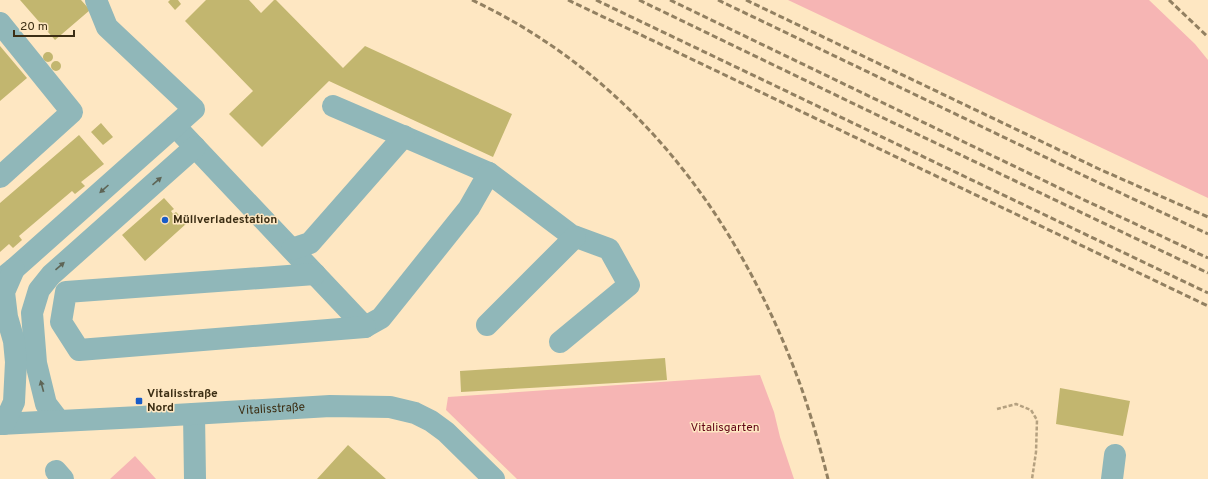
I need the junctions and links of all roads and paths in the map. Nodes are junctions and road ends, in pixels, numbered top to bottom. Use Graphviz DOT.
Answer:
graph roads {
  1 [pos="96,0"];
  2 [pos="0,24"];
  3 [pos="333,106"];
  4 [pos="175,126"];
  5 [pos="404,136"];
  6 [pos="195,147"];
  7 [pos="489,173"];
  8 [pos="0,177"];
  9 [pos="576,237"];
  10 [pos="292,249"];
  11 [pos="314,274"];
  12 [pos="4,294"];
  13 [pos="32,313"];
  14 [pos="487,325"];
  15 [pos="366,327"];
  16 [pos="560,342"];
  17 [pos="997,409"];
  18 [pos="194,414"];
  19 [pos="59,421"];
  20 [pos="2,424"];
  21 [pos="1115,455"];
  22 [pos="195,479"];
  23 [pos="494,479"];
  24 [pos="1032,479"];
  25 [pos="1112,479"];
  1 -- 4 [label="street"];
  2 -- 8 [label="street"];
  3 -- 5 [label="street"];
  4 -- 6 [label="street"];
  4 -- 12 [label="street, one-way"];
  5 -- 7 [label="street"];
  5 -- 10 [label="street"];
  6 -- 10 [label="street"];
  13 -- 6 [label="street, one-way"];
  7 -- 9 [label="street"];
  7 -- 15 [label="street"];
  9 -- 14 [label="street"];
  9 -- 16 [label="street"];
  10 -- 11 [label="street"];
  11 -- 15 [label="street"];
  11 -- 15 [label="street"];
  12 -- 13 [label="street"];
  12 -- 20 [label="street"];
  19 -- 13 [label="street, one-way"];
  17 -- 24 [label="path"];
  18 -- 19 [label="street, Vitalisstraße"];
  18 -- 22 [label="street"];
  18 -- 23 [label="street, Vitalisstraße"];
  19 -- 20 [label="street, Vitalisstraße"];
  21 -- 25 [label="street"];
}
